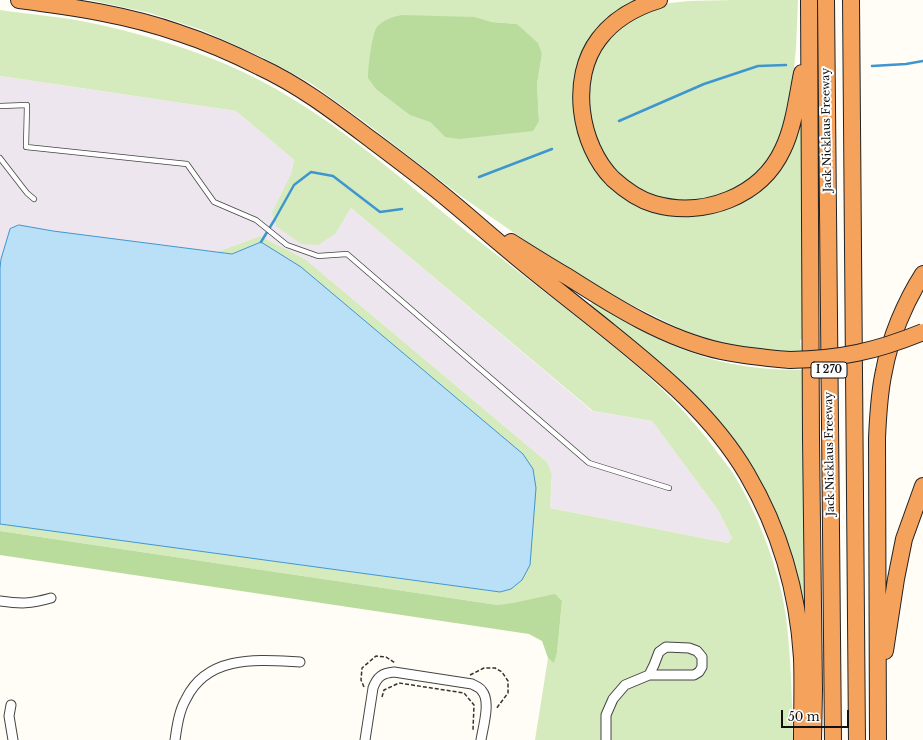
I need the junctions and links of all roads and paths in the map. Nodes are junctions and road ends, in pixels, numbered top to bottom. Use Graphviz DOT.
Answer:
graph roads {
  1 [pos="19,0"];
  2 [pos="659,0"];
  3 [pos="809,0"];
  4 [pos="826,0"];
  5 [pos="851,0"];
  6 [pos="809,34"];
  7 [pos="0,106"];
  8 [pos="0,158"];
  9 [pos="434,188"];
  10 [pos="34,199"];
  11 [pos="923,274"];
  12 [pos="923,332"];
  13 [pos="923,486"];
  14 [pos="669,488"];
  15 [pos="51,598"];
  16 [pos="0,601"];
  17 [pos="300,662"];
  18 [pos="649,675"];
  19 [pos="878,696"];
  20 [pos="379,702"];
  21 [pos="11,705"];
  22 [pos="477,738"];
  23 [pos="13,740"];
  24 [pos="175,740"];
  25 [pos="365,740"];
  26 [pos="606,740"];
  27 [pos="802,740"];
  28 [pos="813,740"];
  29 [pos="833,740"];
  30 [pos="857,740"];
  31 [pos="878,740"];
  1 -- 9 [label="highway"];
  2 -- 6 [label="highway"];
  3 -- 6 [label="highway"];
  4 -- 29 [label="highway, Jack Nicklaus Freeway / I 270"];
  5 -- 30 [label="highway, I 270"];
  6 -- 28 [label="highway"];
  7 -- 14 [label="lane"];
  8 -- 10 [label="lane"];
  9 -- 12 [label="highway, bridge"];
  9 -- 27 [label="highway"];
  11 -- 19 [label="highway"];
  13 -- 19 [label="highway"];
  15 -- 16 [label="street"];
  17 -- 24 [label="street"];
  18 -- 18 [label="street"];
  18 -- 26 [label="street"];
  19 -- 31 [label="highway"];
  20 -- 22 [label="path"];
  21 -- 23 [label="street"];
  22 -- 25 [label="street"];
}
